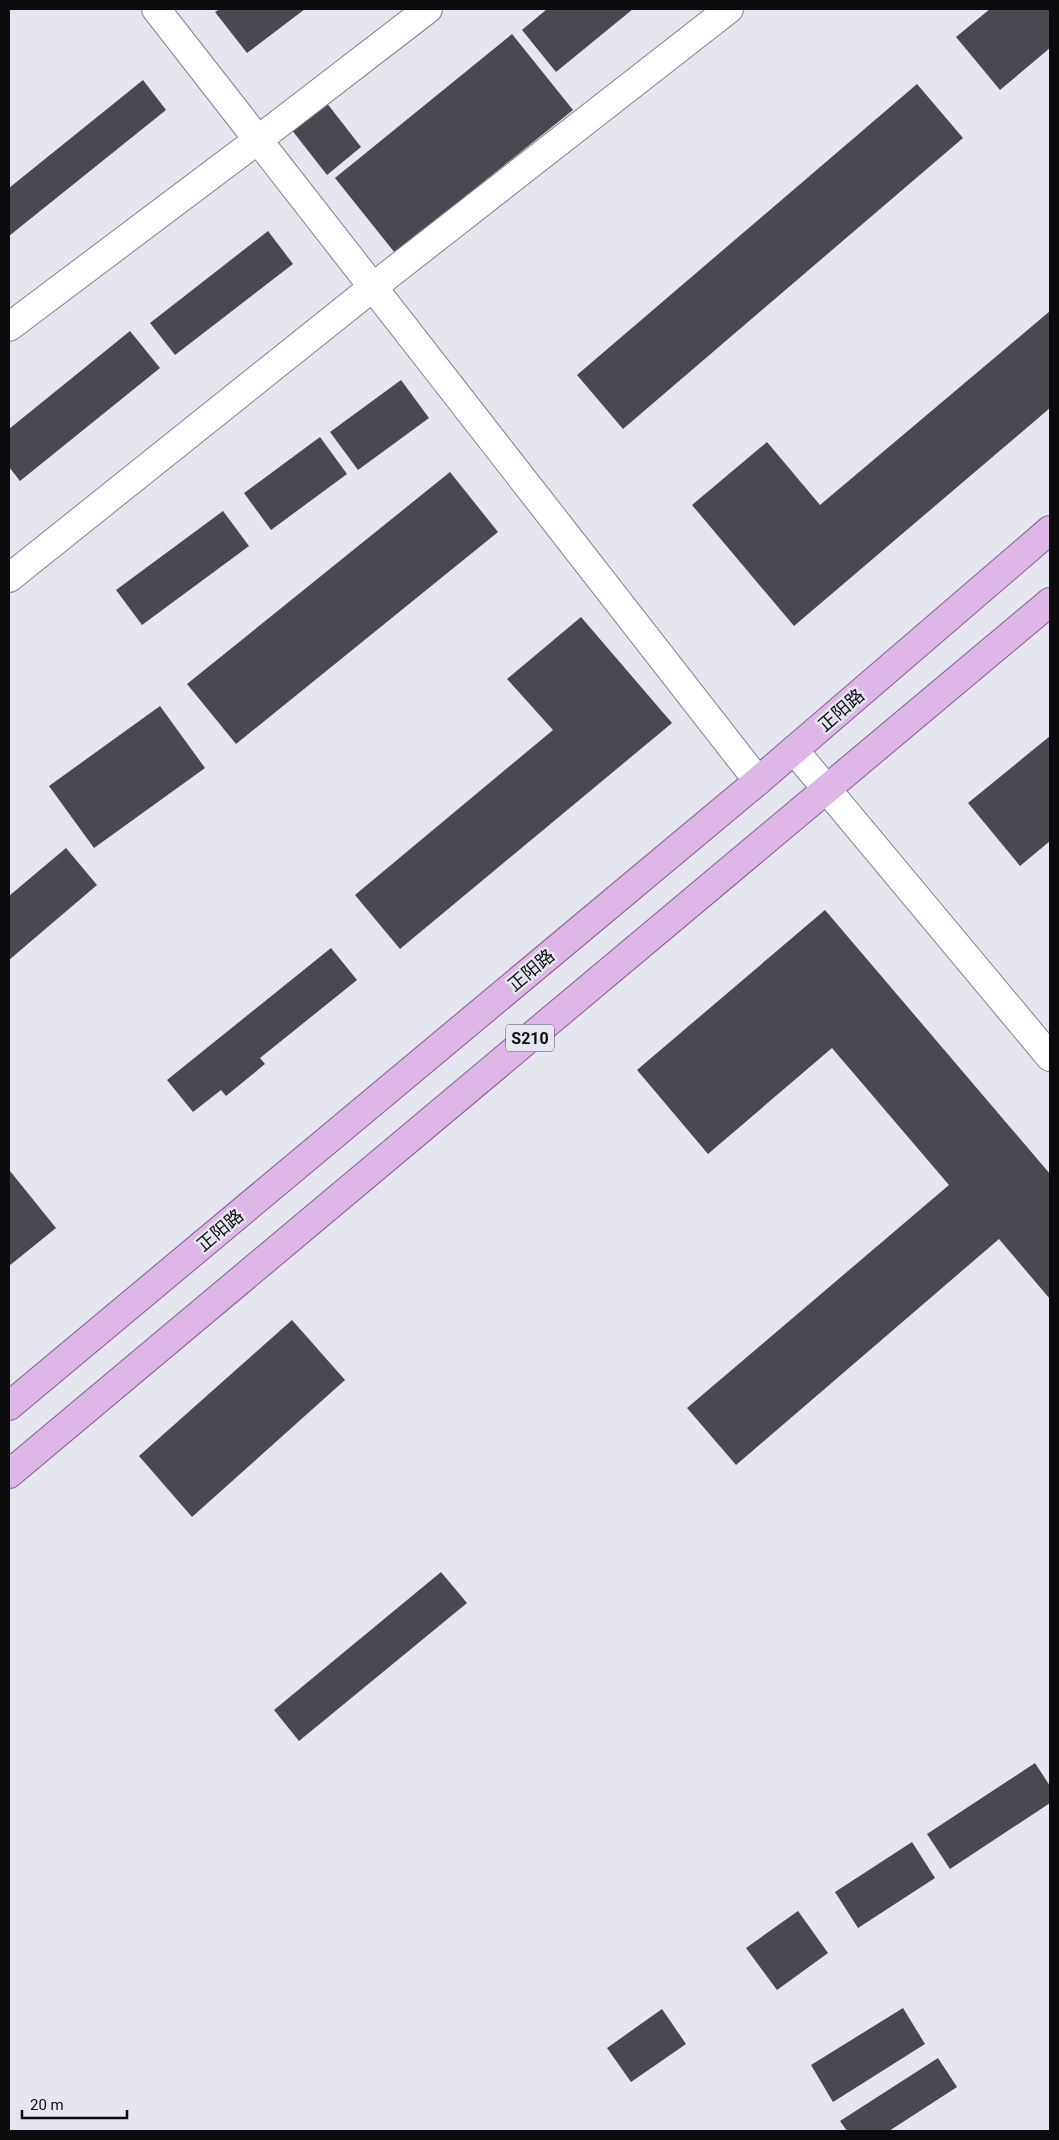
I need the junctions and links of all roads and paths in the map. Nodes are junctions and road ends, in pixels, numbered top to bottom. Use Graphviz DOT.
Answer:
graph roads {
  1 [pos="156,9"];
  2 [pos="428,9"];
  3 [pos="729,9"];
  4 [pos="260,139"];
  5 [pos="373,287"];
  6 [pos="9,327"];
  7 [pos="1050,530"];
  8 [pos="9,578"];
  9 [pos="1050,602"];
  10 [pos="794,750"];
  11 [pos="758,781"];
  12 [pos="828,790"];
  13 [pos="1050,1057"];
  14 [pos="9,1406"];
  15 [pos="9,1474"];
  1 -- 4 [label="street"];
  2 -- 4 [label="street"];
  3 -- 5 [label="street"];
  4 -- 5 [label="street"];
  4 -- 6 [label="street"];
  5 -- 8 [label="street"];
  5 -- 11 [label="street"];
  7 -- 10 [label="main road, 正阳路"];
  9 -- 12 [label="main road, S210"];
  10 -- 11 [label="main road, 正阳路"];
  10 -- 12 [label="street"];
  11 -- 14 [label="main road, 正阳路"];
  12 -- 13 [label="street"];
  12 -- 15 [label="main road, S210"];
}
